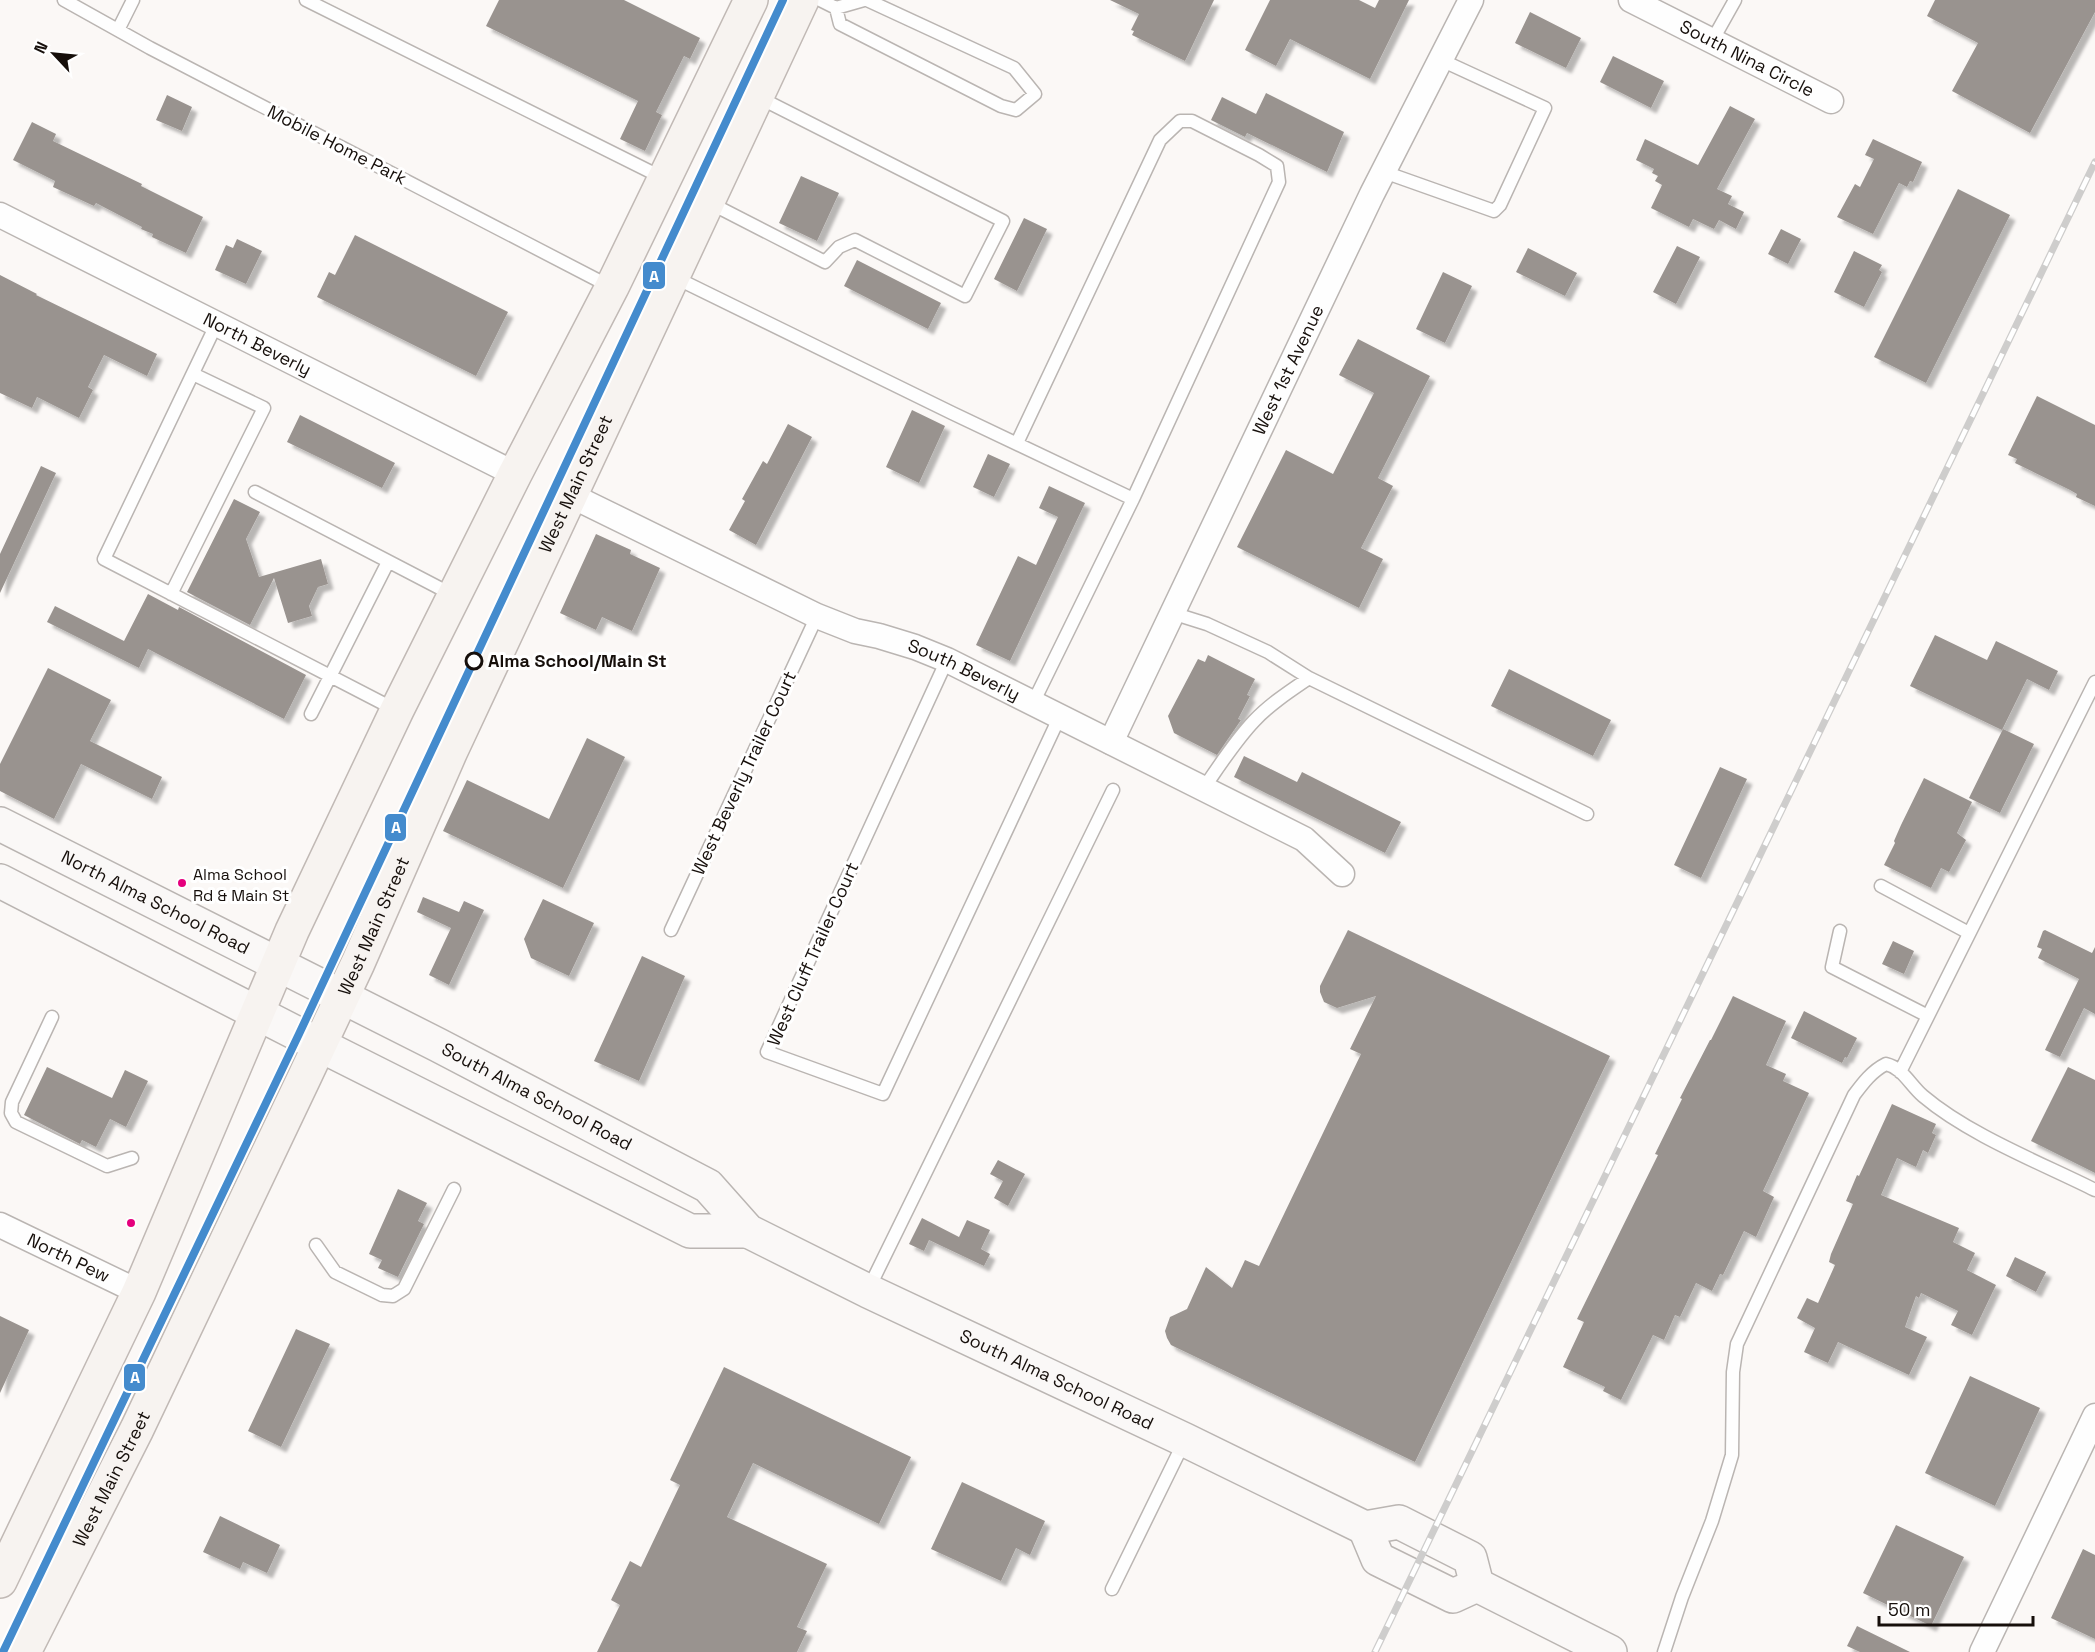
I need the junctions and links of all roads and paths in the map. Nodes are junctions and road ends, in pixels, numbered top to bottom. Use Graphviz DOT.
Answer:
graph roads {
  1 [pos="64,0"];
  2 [pos="133,0"];
  3 [pos="306,0"];
  4 [pos="751,0"];
  5 [pos="802,0"];
  6 [pos="820,0"];
  7 [pos="866,0"];
  8 [pos="1472,0"];
  9 [pos="1631,0"];
  10 [pos="1735,0"];
  11 [pos="1660,7"];
  12 [pos="836,8"];
  13 [pos="118,30"];
  14 [pos="1712,40"];
  15 [pos="1441,60"];
  16 [pos="757,97"];
  17 [pos="1831,101"];
  18 [pos="1384,172"];
  19 [pos="666,179"];
  20 [pos="708,202"];
  21 [pos="0,215"];
  22 [pos="673,276"];
  23 [pos="612,287"];
  24 [pos="216,325"];
  25 [pos="193,374"];
  26 [pos="1017,443"];
  27 [pos="515,474"];
  28 [pos="255,492"];
  29 [pos="570,495"];
  30 [pos="1133,498"];
  31 [pos="388,562"];
  32 [pos="171,594"];
  33 [pos="454,596"];
  34 [pos="1172,613"];
  35 [pos="817,616"];
  36 [pos="947,660"];
  37 [pos="331,676"];
  38 [pos="1309,678"];
  39 [pos="2095,682"];
  40 [pos="1033,703"];
  41 [pos="397,710"];
  42 [pos="311,714"];
  43 [pos="1060,716"];
  44 [pos="1111,742"];
  45 [pos="1204,789"];
  46 [pos="1113,790"];
  47 [pos="1587,814"];
  48 [pos="0,824"];
  49 [pos="1342,874"];
  50 [pos="0,881"];
  51 [pos="1881,886"];
  52 [pos="671,930"];
  53 [pos="1840,931"];
  54 [pos="1969,933"];
  55 [pos="278,964"];
  56 [pos="311,981"];
  57 [pos="342,996"];
  58 [pos="258,1014"];
  59 [pos="1928,1016"];
  60 [pos="52,1017"];
  61 [pos="305,1038"];
  62 [pos="1900,1071"];
  63 [pos="132,1158"];
  64 [pos="454,1189"];
  65 [pos="2095,1190"];
  66 [pos="0,1225"];
  67 [pos="748,1231"];
  68 [pos="316,1245"];
  69 [pos="868,1291"];
  70 [pos="139,1292"];
  71 [pos="2095,1416"];
  72 [pos="1185,1440"];
  73 [pos="0,1581"];
  74 [pos="1112,1589"];
  75 [pos="24,1652"];
  76 [pos="1610,1652"];
  77 [pos="1664,1652"];
  78 [pos="1982,1652"];
  1 -- 13 [label="lane, Mobile Home Park"];
  2 -- 13 [label="lane"];
  3 -- 19 [label="lane"];
  4 -- 19 [label="main road"];
  5 -- 16 [label="main road, West Main Street"];
  6 -- 12 [label="lane"];
  7 -- 12 [label="lane"];
  7 -- 12 [label="lane"];
  8 -- 15 [label="street, West 1st Avenue"];
  9 -- 11 [label="street, South Nina Circle"];
  10 -- 14 [label="lane"];
  11 -- 14 [label="street, South Nina Circle"];
  13 -- 23 [label="lane, Mobile Home Park"];
  14 -- 17 [label="street, South Nina Circle"];
  15 -- 18 [label="street, West 1st Avenue"];
  15 -- 18 [label="lane"];
  16 -- 20 [label="main road, West Main Street"];
  16 -- 20 [label="lane"];
  18 -- 34 [label="street, West 1st Avenue"];
  19 -- 23 [label="main road"];
  20 -- 22 [label="main road, West Main Street"];
  21 -- 24 [label="street, North Beverly"];
  22 -- 26 [label="lane"];
  22 -- 29 [label="main road, West Main Street"];
  23 -- 27 [label="main road"];
  24 -- 25 [label="lane"];
  24 -- 27 [label="street, North Beverly"];
  25 -- 32 [label="lane"];
  25 -- 32 [label="lane"];
  26 -- 30 [label="lane"];
  26 -- 30 [label="lane"];
  27 -- 33 [label="main road"];
  28 -- 31 [label="lane"];
  29 -- 35 [label="street, South Beverly"];
  29 -- 57 [label="main road, West Main Street"];
  30 -- 40 [label="lane"];
  31 -- 33 [label="lane"];
  31 -- 37 [label="lane"];
  32 -- 37 [label="lane"];
  33 -- 41 [label="main road"];
  34 -- 38 [label="lane"];
  34 -- 44 [label="street, West 1st Avenue"];
  35 -- 36 [label="street, South Beverly"];
  35 -- 52 [label="lane, West Beverly Trailer Court"];
  36 -- 40 [label="street, South Beverly"];
  36 -- 43 [label="lane, West Cluff Trailer Court"];
  37 -- 41 [label="lane"];
  37 -- 42 [label="lane"];
  38 -- 45 [label="lane"];
  38 -- 47 [label="lane"];
  39 -- 54 [label="lane"];
  40 -- 43 [label="street, South Beverly"];
  41 -- 55 [label="main road"];
  43 -- 44 [label="street, South Beverly"];
  44 -- 45 [label="street, South Beverly"];
  45 -- 49 [label="street, South Beverly"];
  46 -- 69 [label="lane"];
  48 -- 55 [label="main road, North Alma School Road"];
  50 -- 58 [label="main road"];
  51 -- 54 [label="lane"];
  53 -- 59 [label="lane"];
  54 -- 59 [label="lane"];
  55 -- 56 [label="main road, North Alma School Road"];
  55 -- 58 [label="main road"];
  56 -- 57 [label="main road, South Alma School Road"];
  57 -- 61 [label="main road, West Main Street"];
  57 -- 67 [label="main road, South Alma School Road"];
  58 -- 61 [label="main road"];
  58 -- 70 [label="main road"];
  59 -- 62 [label="lane"];
  60 -- 63 [label="lane"];
  61 -- 67 [label="main road, South Alma School Road"];
  61 -- 75 [label="main road, West Main Street"];
  62 -- 65 [label="lane"];
  62 -- 77 [label="lane"];
  64 -- 68 [label="lane"];
  66 -- 70 [label="street, North Pew"];
  67 -- 69 [label="main road, South Alma School Road"];
  69 -- 72 [label="main road, South Alma School Road"];
  70 -- 73 [label="main road"];
  71 -- 78 [label="street"];
  72 -- 74 [label="lane"];
  72 -- 76 [label="main road, South Alma School Road"];
}
